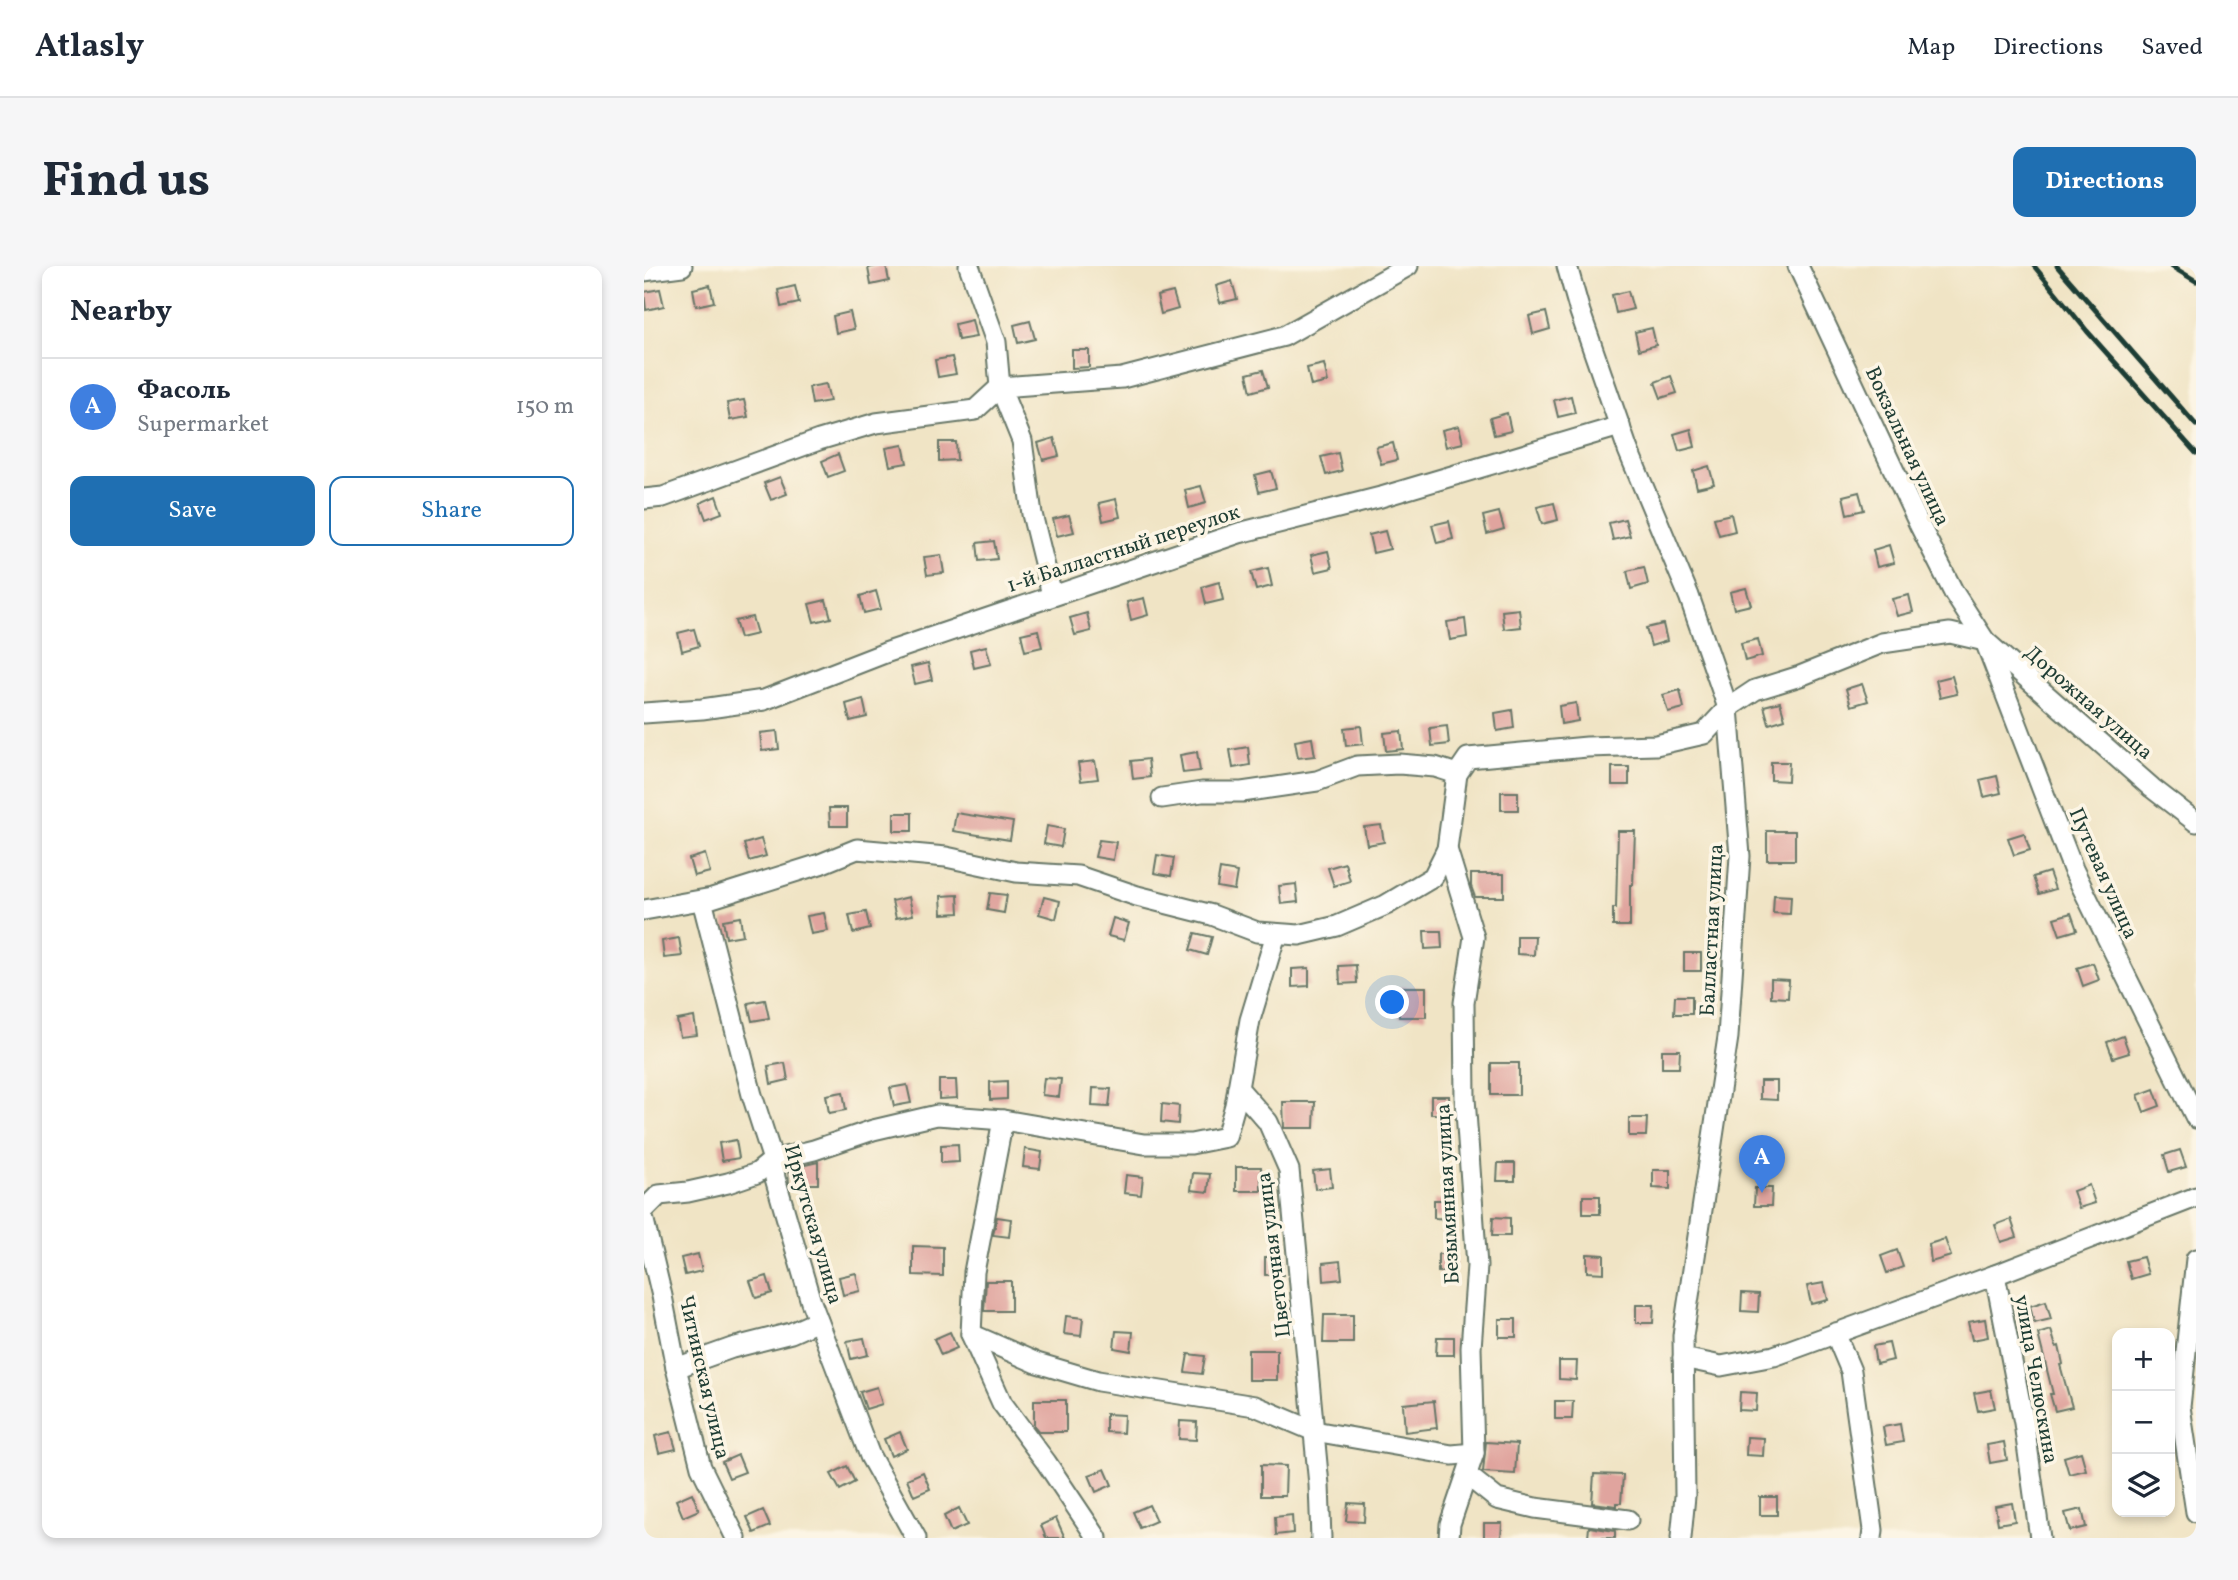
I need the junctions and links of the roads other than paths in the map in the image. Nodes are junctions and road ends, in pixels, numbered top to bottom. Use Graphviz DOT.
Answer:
graph roads {
  1 [pos="682,266"];
  2 [pos="969,266"];
  3 [pos="1408,266"];
  4 [pos="1567,266"];
  5 [pos="1798,266"];
  6 [pos="644,271"];
  7 [pos="1000,387"];
  8 [pos="1619,426"];
  9 [pos="644,499"];
  10 [pos="1052,595"];
  11 [pos="1985,641"];
  12 [pos="1728,708"];
  13 [pos="644,713"];
  14 [pos="1457,774"];
  15 [pos="1162,798"];
  16 [pos="2196,822"];
  17 [pos="1447,849"];
  18 [pos="704,908"];
  19 [pos="644,910"];
  20 [pos="1276,934"];
  21 [pos="1238,1088"];
  22 [pos="2196,1118"];
  23 [pos="1003,1120"];
  24 [pos="773,1160"];
  25 [pos="2196,1197"];
  26 [pos="644,1210"];
  27 [pos="644,1221"];
  28 [pos="2196,1259"];
  29 [pos="1995,1275"];
  30 [pos="818,1321"];
  31 [pos="971,1334"];
  32 [pos="1835,1334"];
  33 [pos="1683,1358"];
  34 [pos="676,1368"];
  35 [pos="1314,1431"];
  36 [pos="1474,1453"];
  37 [pos="1467,1475"];
  38 [pos="2196,1512"];
  39 [pos="1628,1520"];
  40 [pos="736,1538"];
  41 [pos="916,1538"];
  42 [pos="1097,1538"];
  43 [pos="1321,1538"];
  44 [pos="1449,1538"];
  45 [pos="1681,1538"];
  46 [pos="1872,1538"];
  47 [pos="2040,1538"];
  1 -- 6 [label="street"];
  2 -- 7 [label="street"];
  3 -- 7 [label="street"];
  4 -- 8 [label="street, Балластная улица"];
  5 -- 11 [label="street, Вокзальная улица"];
  7 -- 9 [label="street"];
  7 -- 10 [label="street"];
  8 -- 10 [label="street, 1-й Балластный переулок"];
  8 -- 12 [label="street, Балластная улица"];
  10 -- 13 [label="street, 1-й Балластный переулок"];
  11 -- 12 [label="street"];
  11 -- 16 [label="street, Дорожная улица"];
  11 -- 22 [label="street, Путевая улица"];
  12 -- 14 [label="street"];
  12 -- 33 [label="street, Балластная улица"];
  14 -- 15 [label="street"];
  14 -- 17 [label="street"];
  17 -- 20 [label="street"];
  17 -- 36 [label="street, Безымянная улица"];
  18 -- 24 [label="street, Иркутская улица"];
  19 -- 20 [label="street"];
  20 -- 21 [label="street"];
  21 -- 23 [label="street"];
  21 -- 35 [label="street, Цветочная улица"];
  23 -- 24 [label="street"];
  23 -- 31 [label="street"];
  24 -- 26 [label="street"];
  24 -- 30 [label="street, Иркутская улица"];
  25 -- 29 [label="street, улица Челюскина"];
  27 -- 34 [label="street, Читинская улица"];
  28 -- 38 [label="street"];
  29 -- 32 [label="street"];
  29 -- 47 [label="street, улица Челюскина"];
  30 -- 34 [label="street"];
  30 -- 41 [label="street, Иркутская улица"];
  31 -- 35 [label="street"];
  31 -- 42 [label="street"];
  32 -- 33 [label="street"];
  32 -- 46 [label="street"];
  33 -- 45 [label="street, Балластная улица"];
  34 -- 40 [label="street, Читинская улица"];
  35 -- 36 [label="street"];
  35 -- 43 [label="street, Цветочная улица"];
  36 -- 37 [label="street, Безымянная улица"];
  37 -- 39 [label="street"];
  37 -- 44 [label="street, Безымянная улица"];
}
